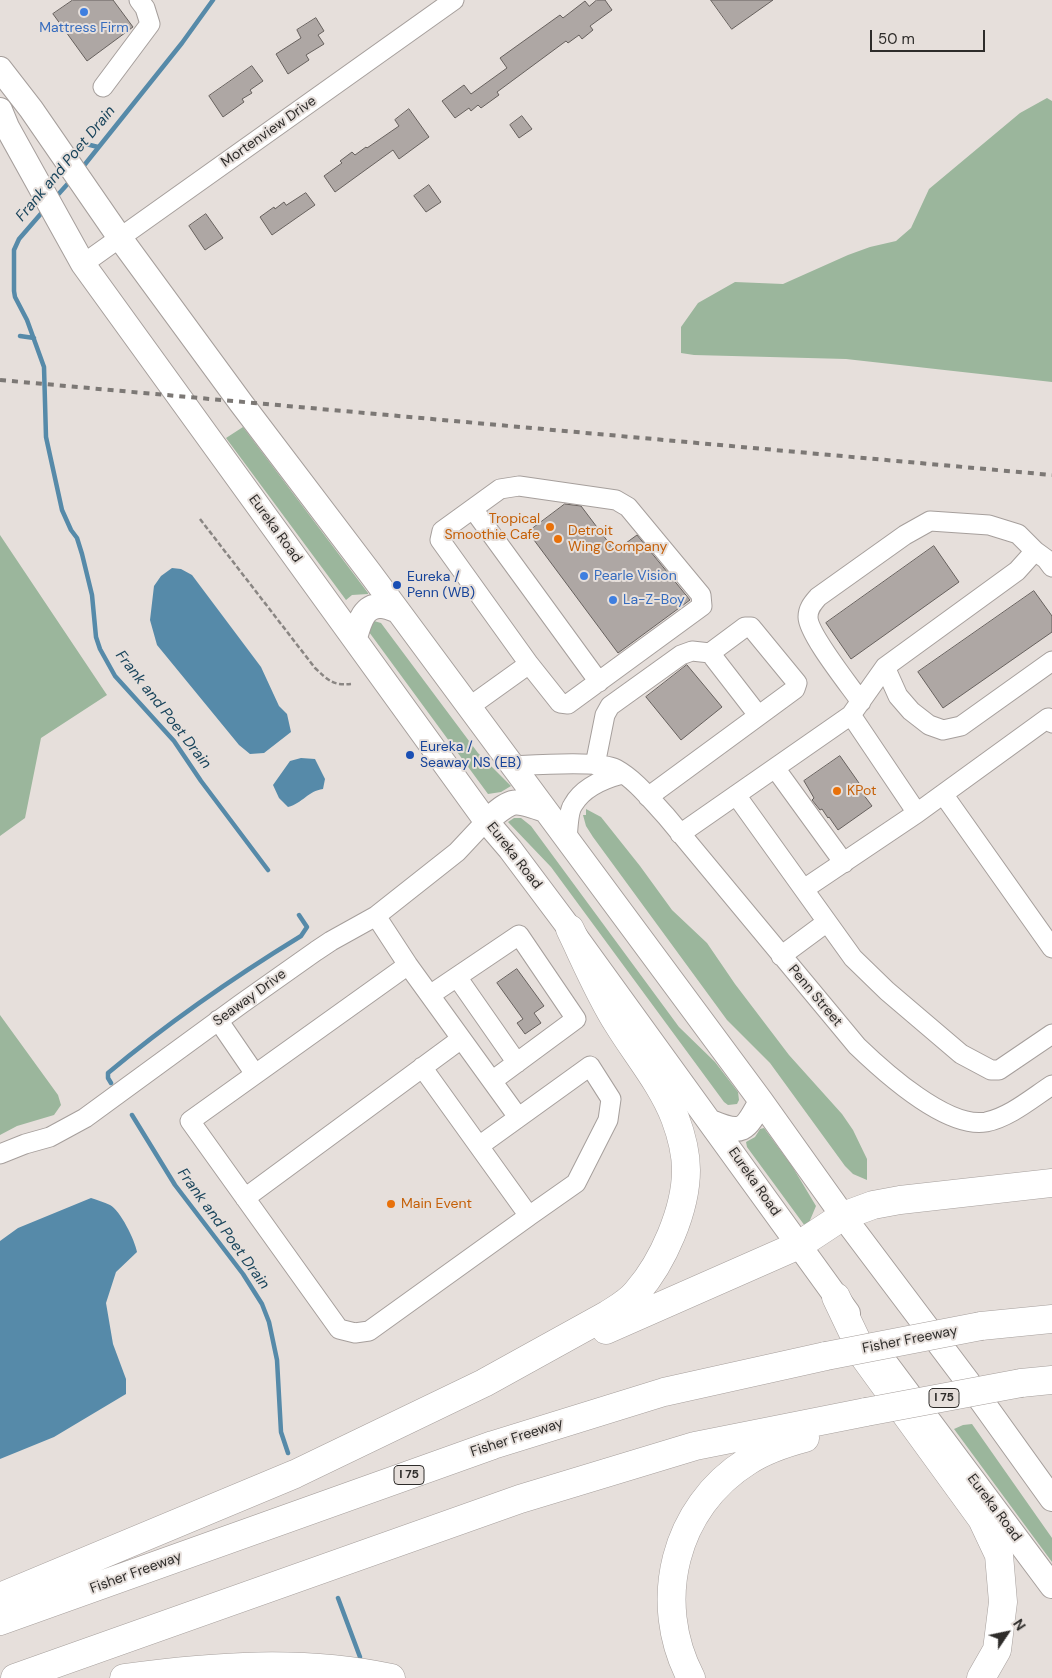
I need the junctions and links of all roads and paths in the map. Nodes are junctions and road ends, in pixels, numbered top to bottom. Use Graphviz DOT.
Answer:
graph roads {
  1 [pos="139,0"];
  2 [pos="454,0"];
  3 [pos="0,69"];
  4 [pos="103,86"];
  5 [pos="0,110"];
  6 [pos="120,238"];
  7 [pos="83,264"];
  8 [pos="472,509"];
  9 [pos="200,518"];
  10 [pos="1035,551"];
  11 [pos="1052,567"];
  12 [pos="398,611"];
  13 [pos="355,638"];
  14 [pos="710,653"];
  15 [pos="1052,661"];
  16 [pos="529,664"];
  17 [pos="885,667"];
  18 [pos="598,682"];
  19 [pos="351,684"];
  20 [pos="469,707"];
  21 [pos="856,709"];
  22 [pos="758,715"];
  23 [pos="1051,719"];
  24 [pos="595,765"];
  25 [pos="512,766"];
  26 [pos="775,768"];
  27 [pos="622,774"];
  28 [pos="943,794"];
  29 [pos="736,795"];
  30 [pos="648,797"];
  31 [pos="545,810"];
  32 [pos="917,813"];
  33 [pos="486,821"];
  34 [pos="680,834"];
  35 [pos="567,840"];
  36 [pos="844,863"];
  37 [pos="804,889"];
  38 [pos="376,916"];
  39 [pos="827,922"];
  40 [pos="570,929"];
  41 [pos="1052,948"];
  42 [pos="781,956"];
  43 [pos="408,965"];
  44 [pos="457,977"];
  45 [pos="430,995"];
  46 [pos="218,1020"];
  47 [pos="1052,1034"];
  48 [pos="461,1039"];
  49 [pos="517,1063"];
  50 [pos="422,1067"];
  51 [pos="256,1074"];
  52 [pos="492,1081"];
  53 [pos="1052,1084"];
  54 [pos="761,1101"];
  55 [pos="518,1118"];
  56 [pos="711,1122"];
  57 [pos="479,1146"];
  58 [pos="0,1154"];
  59 [pos="1052,1183"];
  60 [pos="245,1198"];
  61 [pos="530,1216"];
  62 [pos="842,1216"];
  63 [pos="799,1245"];
  64 [pos="836,1297"];
  65 [pos="1052,1319"];
  66 [pos="1052,1380"];
  67 [pos="484,1383"];
  68 [pos="866,1412"];
  69 [pos="1052,1499"];
  70 [pos="1052,1586"];
  71 [pos="0,1598"];
  72 [pos="0,1620"];
  73 [pos="15,1678"];
  74 [pos="124,1678"];
  75 [pos="391,1678"];
  76 [pos="691,1678"];
  77 [pos="981,1678"];
  1 -- 4 [label="street"];
  2 -- 6 [label="street, Mortenview Drive"];
  3 -- 6 [label="main road"];
  5 -- 7 [label="main road, Eureka Road"];
  6 -- 7 [label="street, Mortenview Drive"];
  6 -- 12 [label="main road"];
  7 -- 13 [label="main road, Eureka Road"];
  8 -- 16 [label="street"];
  8 -- 18 [label="street"];
  8 -- 18 [label="street"];
  9 -- 19 [label="path"];
  10 -- 11 [label="street"];
  10 -- 17 [label="street"];
  10 -- 21 [label="street"];
  12 -- 13 [label="main road"];
  12 -- 20 [label="main road"];
  13 -- 33 [label="main road, Eureka Road"];
  14 -- 22 [label="street"];
  14 -- 22 [label="street"];
  14 -- 24 [label="street"];
  15 -- 17 [label="street"];
  16 -- 18 [label="street"];
  16 -- 20 [label="street"];
  17 -- 21 [label="street"];
  20 -- 25 [label="main road"];
  21 -- 26 [label="street"];
  21 -- 32 [label="street"];
  22 -- 30 [label="street"];
  23 -- 28 [label="street"];
  24 -- 25 [label="street, Penn Street"];
  24 -- 27 [label="street, Penn Street"];
  25 -- 31 [label="main road"];
  26 -- 29 [label="street"];
  26 -- 36 [label="street"];
  27 -- 30 [label="street, Penn Street"];
  27 -- 35 [label="street"];
  28 -- 32 [label="street"];
  28 -- 41 [label="street"];
  29 -- 34 [label="street"];
  29 -- 37 [label="street"];
  30 -- 34 [label="street, Penn Street"];
  31 -- 33 [label="main road"];
  31 -- 35 [label="main road"];
  32 -- 36 [label="street"];
  33 -- 38 [label="street, Seaway Drive"];
  33 -- 40 [label="main road, Eureka Road"];
  34 -- 42 [label="street, Penn Street"];
  35 -- 54 [label="main road"];
  36 -- 37 [label="street"];
  37 -- 39 [label="street"];
  38 -- 43 [label="street"];
  38 -- 46 [label="street, Seaway Drive"];
  39 -- 42 [label="street"];
  39 -- 47 [label="street"];
  40 -- 56 [label="main road, Eureka Road"];
  40 -- 67 [label="highway"];
  42 -- 53 [label="street, Penn Street"];
  43 -- 45 [label="street"];
  43 -- 51 [label="street"];
  44 -- 45 [label="street"];
  44 -- 49 [label="street"];
  44 -- 49 [label="street"];
  45 -- 48 [label="street"];
  46 -- 51 [label="street"];
  46 -- 58 [label="street, Seaway Drive"];
  48 -- 50 [label="street"];
  48 -- 52 [label="street"];
  49 -- 52 [label="street"];
  50 -- 57 [label="street"];
  50 -- 60 [label="street"];
  51 -- 60 [label="street"];
  52 -- 55 [label="street"];
  54 -- 56 [label="main road"];
  54 -- 62 [label="main road"];
  55 -- 57 [label="street"];
  55 -- 61 [label="street"];
  56 -- 63 [label="main road, Eureka Road"];
  57 -- 61 [label="street"];
  59 -- 62 [label="highway"];
  60 -- 61 [label="street"];
  62 -- 63 [label="highway"];
  62 -- 69 [label="main road"];
  63 -- 64 [label="main road, Eureka Road"];
  63 -- 67 [label="highway"];
  64 -- 70 [label="main road, Eureka Road"];
  64 -- 77 [label="highway"];
  65 -- 72 [label="highway, Fisher Freeway / I 75, bridge"];
  66 -- 68 [label="highway, I 75, bridge"];
  67 -- 71 [label="highway"];
  68 -- 73 [label="highway, I 75"];
  68 -- 76 [label="highway"];
  74 -- 75 [label="highway"];
}
